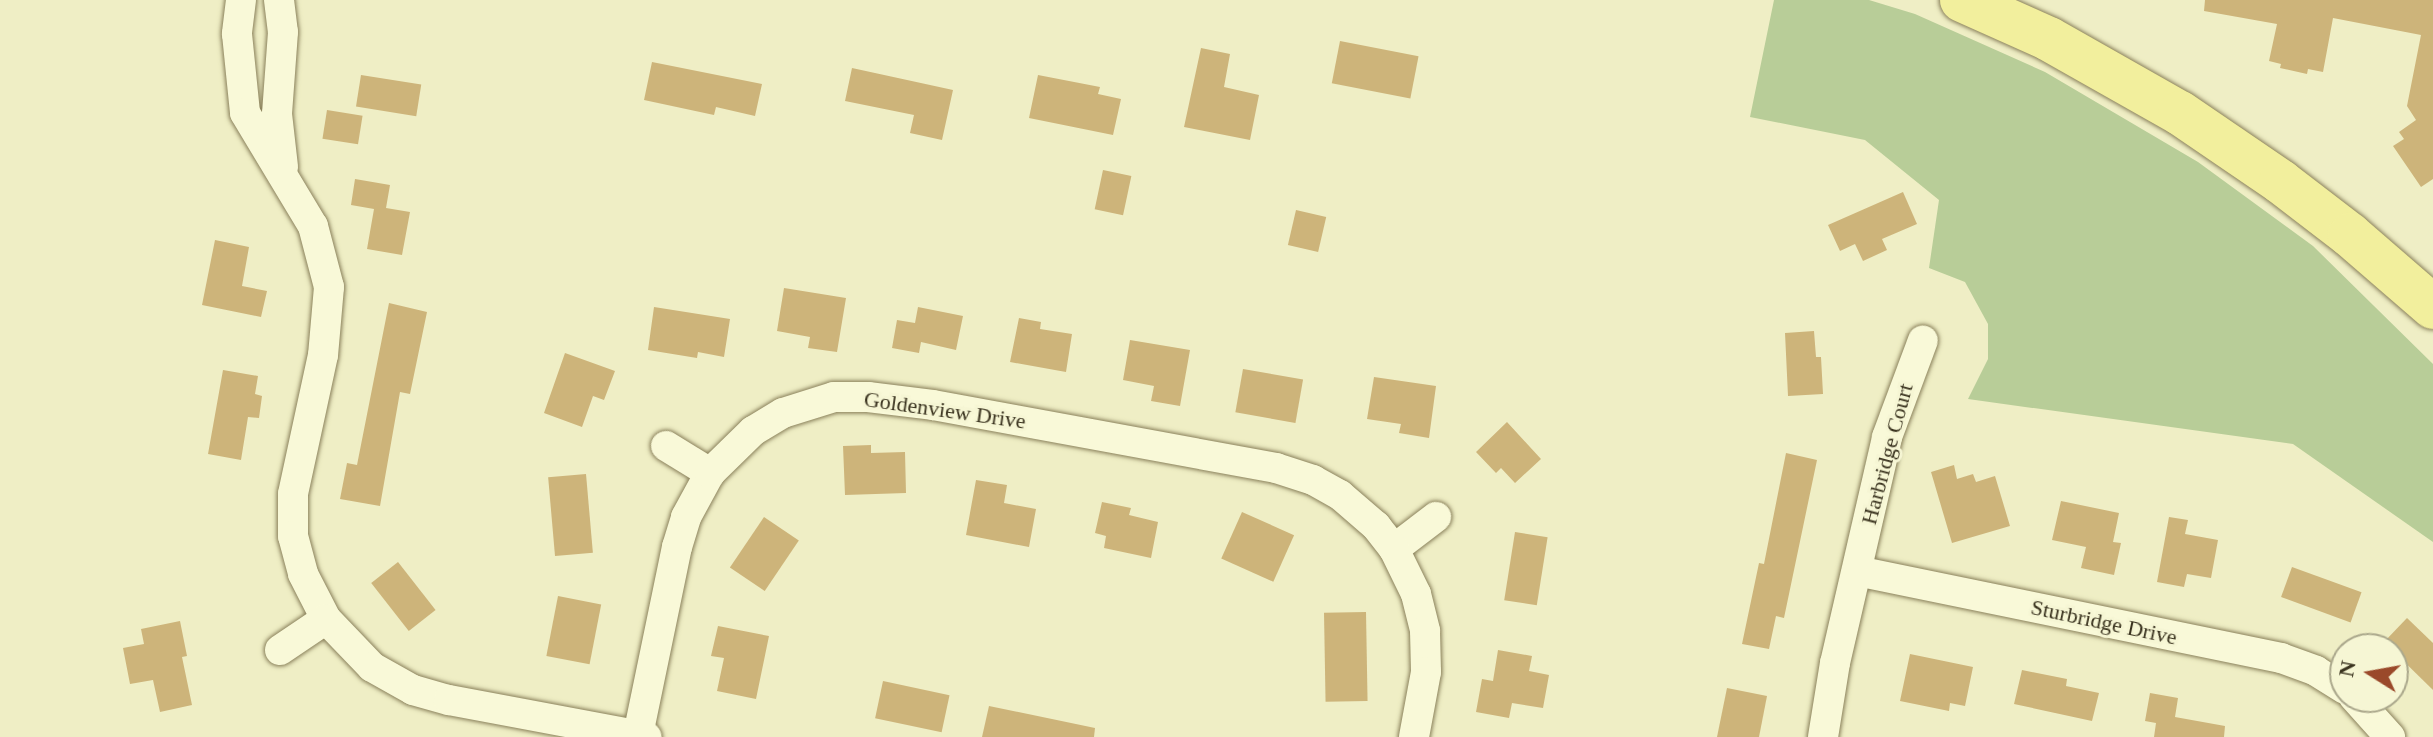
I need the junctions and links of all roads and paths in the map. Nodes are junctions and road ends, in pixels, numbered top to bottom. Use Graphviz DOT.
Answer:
graph roads {
  1 [pos="241,0"];
  2 [pos="279,0"];
  3 [pos="1962,0"];
  4 [pos="283,32"];
  5 [pos="237,34"];
  6 [pos="283,173"];
  7 [pos="2433,307"];
  8 [pos="1923,340"];
  9 [pos="666,446"];
  10 [pos="710,473"];
  11 [pos="1436,517"];
  12 [pos="1394,549"];
  13 [pos="1857,571"];
  14 [pos="326,619"];
  15 [pos="280,650"];
  16 [pos="2329,679"];
  17 [pos="2368,713"];
  18 [pos="642,736"];
  19 [pos="1414,737"];
  20 [pos="1823,737"];
  21 [pos="2390,737"];
  1 -- 5 [label="street"];
  2 -- 4 [label="street"];
  3 -- 7 [label="main road"];
  4 -- 5 [label="street"];
  4 -- 6 [label="street"];
  5 -- 6 [label="street"];
  6 -- 14 [label="street"];
  8 -- 13 [label="street, Harbridge Court"];
  9 -- 10 [label="street"];
  10 -- 12 [label="street, Goldenview Drive"];
  10 -- 18 [label="street, Goldenview Drive"];
  11 -- 12 [label="street"];
  12 -- 19 [label="street, Goldenview Drive"];
  13 -- 16 [label="street, Sturbridge Drive"];
  13 -- 20 [label="street, Harbridge Court"];
  14 -- 15 [label="street"];
  14 -- 18 [label="street"];
  17 -- 21 [label="street"];
}
